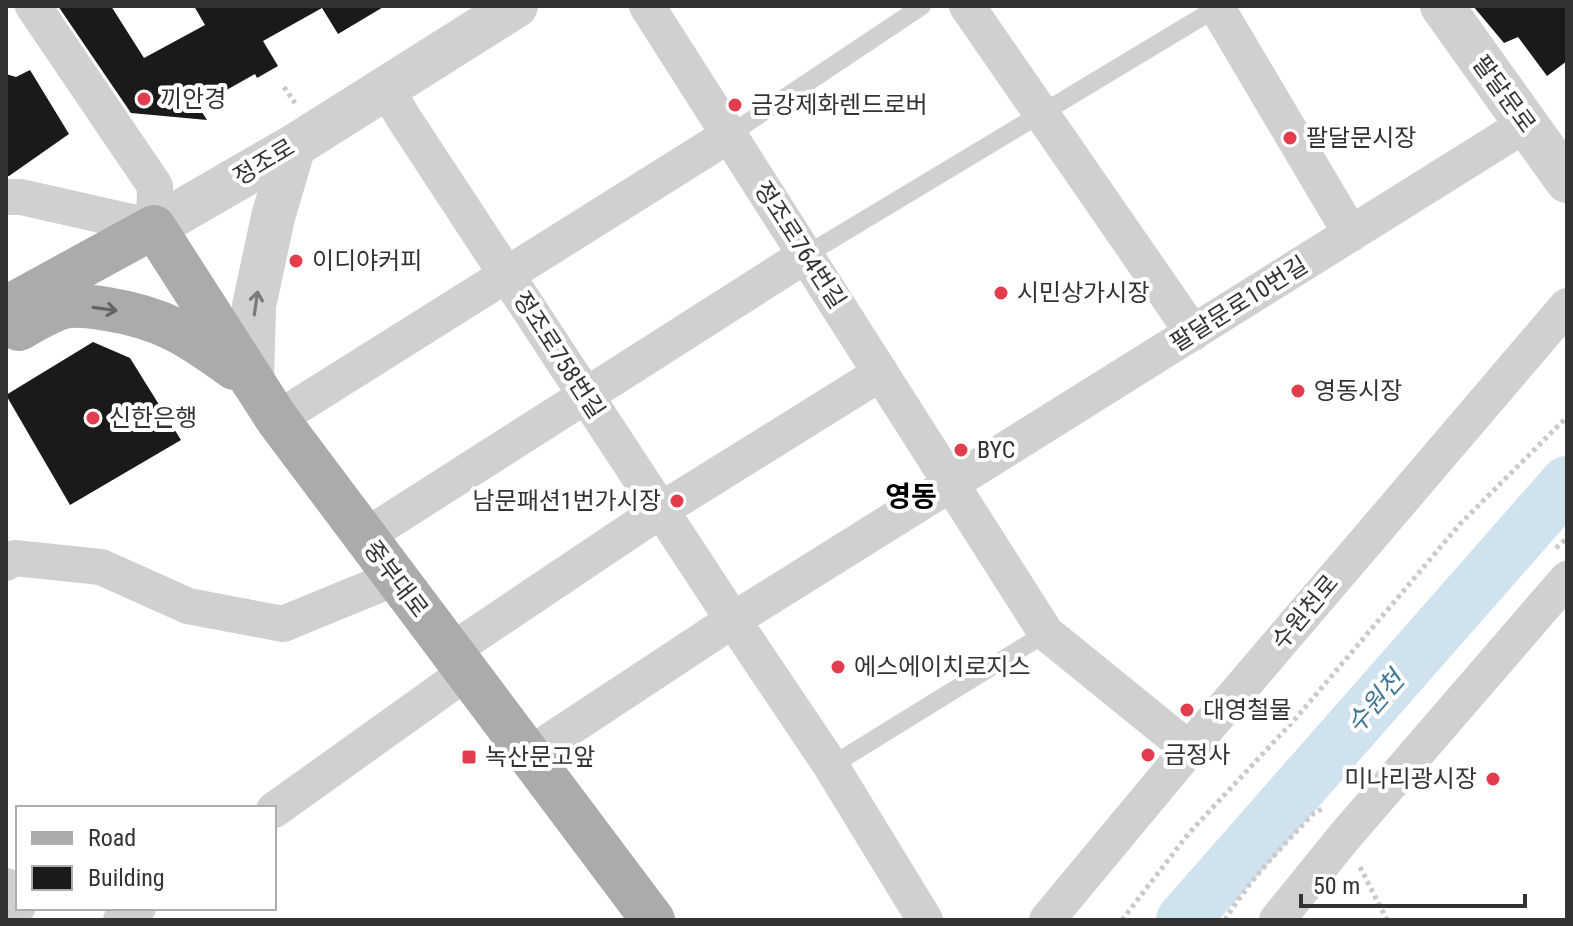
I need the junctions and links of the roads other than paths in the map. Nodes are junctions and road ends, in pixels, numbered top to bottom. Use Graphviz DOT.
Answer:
graph roads {
  1 [pos="33,6"];
  2 [pos="516,6"];
  3 [pos="647,6"];
  4 [pos="922,6"];
  5 [pos="967,6"];
  6 [pos="1442,6"];
  7 [pos="1218,7"];
  8 [pos="386,88"];
  9 [pos="1042,114"];
  10 [pos="1526,124"];
  11 [pos="294,125"];
  12 [pos="729,135"];
  13 [pos="1567,181"];
  14 [pos="6,197"];
  15 [pos="154,227"];
  16 [pos="1351,234"];
  17 [pos="806,255"];
  18 [pos="506,274"];
  19 [pos="1567,306"];
  20 [pos="6,308"];
  21 [pos="1193,333"];
  22 [pos="6,336"];
  23 [pos="881,373"];
  24 [pos="252,381"];
  25 [pos="586,395"];
  26 [pos="277,419"];
  27 [pos="953,484"];
  28 [pos="661,510"];
  29 [pos="364,537"];
  30 [pos="6,563"];
  31 [pos="395,578"];
  32 [pos="1567,579"];
  33 [pos="733,620"];
  34 [pos="1046,633"];
  35 [pos="459,662"];
  36 [pos="1189,749"];
  37 [pos="530,754"];
  38 [pos="831,766"];
  39 [pos="276,808"];
  40 [pos="6,886"];
  41 [pos="16,904"];
  42 [pos="653,920"];
  43 [pos="925,920"];
  44 [pos="1047,920"];
  45 [pos="1277,920"];
  1 -- 15 [label="street"];
  2 -- 8 [label="street, 정조로"];
  3 -- 12 [label="street, 정조로764번길"];
  4 -- 12 [label="lane"];
  5 -- 9 [label="street"];
  6 -- 10 [label="street, 팔달문로"];
  7 -- 9 [label="lane"];
  7 -- 16 [label="street"];
  8 -- 11 [label="street, 정조로"];
  8 -- 18 [label="street, 정조로758번길"];
  9 -- 17 [label="lane"];
  9 -- 21 [label="street"];
  10 -- 13 [label="street, 팔달문로"];
  10 -- 16 [label="street, 팔달문로10번길"];
  11 -- 15 [label="street, 정조로"];
  24 -- 11 [label="street, one-way"];
  12 -- 17 [label="street, 정조로764번길"];
  12 -- 18 [label="street"];
  14 -- 15 [label="street"];
  15 -- 20 [label="main road, 정조로"];
  15 -- 24 [label="main road, 중부대로"];
  16 -- 21 [label="street, 팔달문로10번길"];
  17 -- 23 [label="street, 정조로764번길"];
  17 -- 25 [label="street"];
  18 -- 25 [label="street, 정조로758번길"];
  18 -- 26 [label="street"];
  19 -- 36 [label="street, 수원천로"];
  21 -- 27 [label="street, 팔달문로10번길"];
  22 -- 24 [label="main road, one-way"];
  23 -- 27 [label="street, 정조로764번길"];
  23 -- 28 [label="street"];
  24 -- 26 [label="main road, 중부대로"];
  25 -- 28 [label="street, 정조로758번길"];
  25 -- 29 [label="street"];
  26 -- 29 [label="main road, 중부대로"];
  27 -- 33 [label="street, 팔달문로10번길"];
  27 -- 34 [label="street, 정조로764번길"];
  28 -- 33 [label="street, 정조로758번길"];
  28 -- 35 [label="street"];
  29 -- 31 [label="main road, 중부대로"];
  30 -- 31 [label="street"];
  31 -- 35 [label="main road, 중부대로"];
  32 -- 45 [label="street"];
  33 -- 37 [label="street, 팔달문로10번길"];
  33 -- 38 [label="street, 정조로758번길"];
  34 -- 36 [label="street, 정조로764번길"];
  34 -- 38 [label="lane"];
  35 -- 37 [label="main road, 중부대로"];
  35 -- 39 [label="street"];
  36 -- 44 [label="street, 수원천로"];
  37 -- 42 [label="main road, 중부대로"];
  38 -- 43 [label="street, 정조로758번길"];
  40 -- 41 [label="street"];
}
